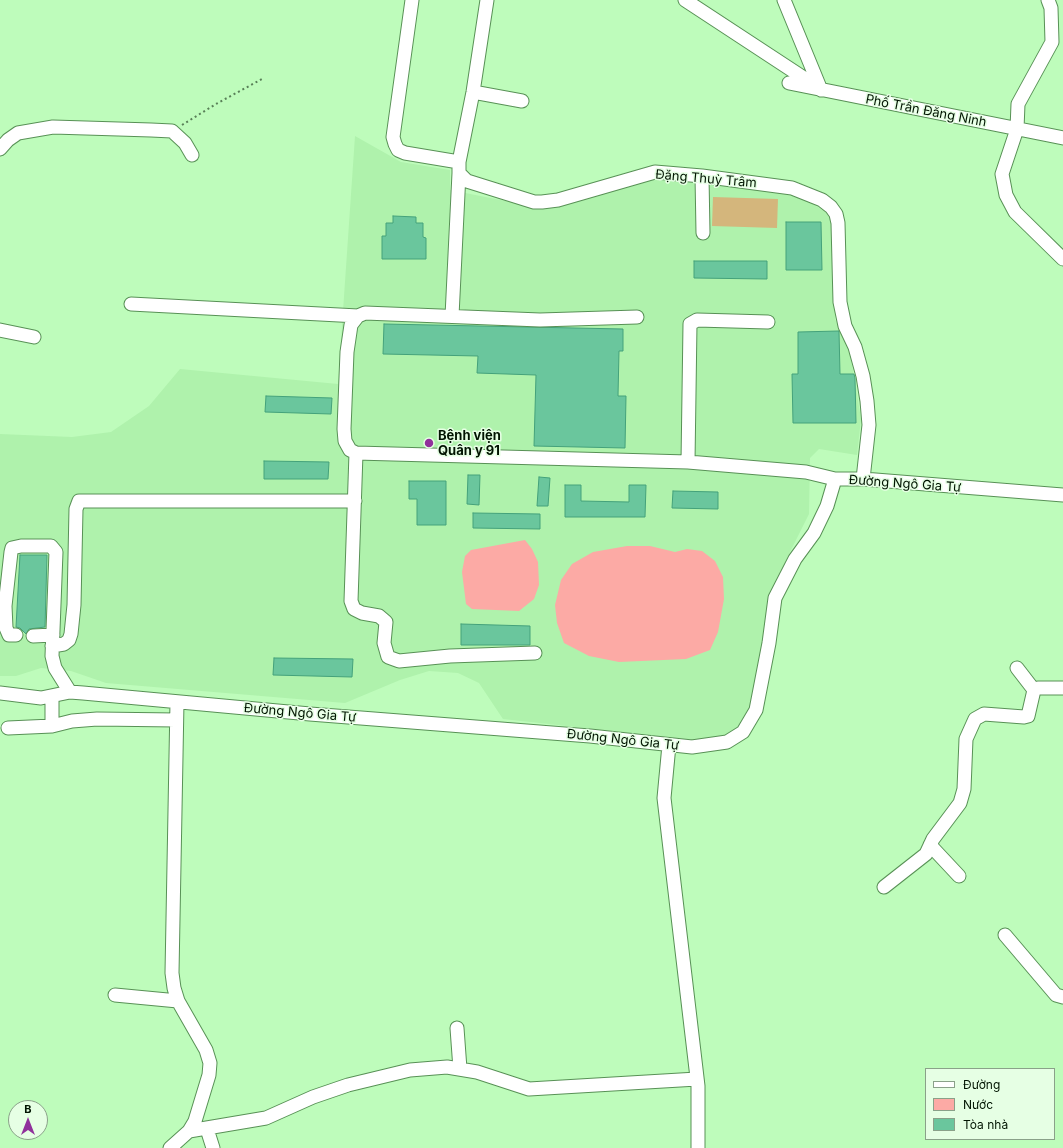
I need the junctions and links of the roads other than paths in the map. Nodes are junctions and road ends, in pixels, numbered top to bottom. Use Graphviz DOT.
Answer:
graph roads {
  1 [pos="412,0"];
  2 [pos="487,0"];
  3 [pos="685,0"];
  4 [pos="784,0"];
  5 [pos="1048,0"];
  6 [pos="789,83"];
  7 [pos="821,90"];
  8 [pos="473,92"];
  9 [pos="522,102"];
  10 [pos="1017,129"];
  11 [pos="1063,138"];
  12 [pos="0,149"];
  13 [pos="192,156"];
  14 [pos="459,168"];
  15 [pos="702,176"];
  16 [pos="703,233"];
  17 [pos="1063,259"];
  18 [pos="131,304"];
  19 [pos="358,316"];
  20 [pos="452,316"];
  21 [pos="637,317"];
  22 [pos="768,322"];
  23 [pos="0,330"];
  24 [pos="34,337"];
  25 [pos="356,453"];
  26 [pos="688,462"];
  27 [pos="835,479"];
  28 [pos="862,479"];
  29 [pos="1063,495"];
  30 [pos="355,501"];
  31 [pos="16,635"];
  32 [pos="33,636"];
  33 [pos="52,641"];
  34 [pos="535,653"];
  35 [pos="1017,668"];
  36 [pos="1063,688"];
  37 [pos="1034,690"];
  38 [pos="70,692"];
  39 [pos="0,693"];
  40 [pos="52,696"];
  41 [pos="177,702"];
  42 [pos="176,720"];
  43 [pos="52,726"];
  44 [pos="8,728"];
  45 [pos="669,744"];
  46 [pos="930,845"];
  47 [pos="958,876"];
  48 [pos="884,887"];
  49 [pos="1005,935"];
  50 [pos="115,995"];
  51 [pos="1063,997"];
  52 [pos="178,1001"];
  53 [pos="457,1028"];
  54 [pos="460,1069"];
  55 [pos="697,1079"];
  56 [pos="206,1129"];
  57 [pos="189,1131"];
  58 [pos="170,1148"];
  59 [pos="213,1148"];
  60 [pos="698,1148"];
  1 -- 14 [label="street"];
  2 -- 8 [label="street"];
  3 -- 7 [label="street"];
  4 -- 7 [label="street"];
  5 -- 10 [label="street"];
  6 -- 7 [label="street, Phố Trần Đăng Ninh"];
  7 -- 10 [label="street, Phố Trần Đăng Ninh"];
  8 -- 9 [label="street"];
  8 -- 14 [label="street"];
  10 -- 11 [label="street, Phố Trần Đăng Ninh"];
  10 -- 17 [label="street"];
  12 -- 13 [label="street"];
  14 -- 15 [label="street, Đặng Thuỳ Trâm"];
  14 -- 20 [label="street"];
  15 -- 16 [label="street"];
  15 -- 28 [label="street, Đặng Thuỳ Trâm"];
  18 -- 19 [label="street"];
  19 -- 20 [label="street"];
  19 -- 25 [label="street"];
  20 -- 21 [label="street"];
  22 -- 26 [label="street"];
  23 -- 24 [label="street"];
  25 -- 26 [label="street"];
  25 -- 30 [label="street"];
  26 -- 27 [label="street"];
  27 -- 28 [label="street, Đường Ngô Gia Tự"];
  27 -- 45 [label="street, Đường Ngô Gia Tự"];
  28 -- 29 [label="street, Đường Ngô Gia Tự"];
  30 -- 33 [label="street"];
  30 -- 34 [label="street"];
  31 -- 33 [label="street"];
  32 -- 33 [label="street"];
  33 -- 38 [label="street"];
  35 -- 37 [label="street"];
  36 -- 37 [label="street"];
  37 -- 46 [label="street"];
  38 -- 40 [label="street, Đường Ngô Gia Tự"];
  38 -- 41 [label="street, Đường Ngô Gia Tự"];
  39 -- 40 [label="street, Đường Ngô Gia Tự"];
  40 -- 43 [label="street"];
  41 -- 42 [label="street"];
  41 -- 45 [label="street, Đường Ngô Gia Tự"];
  42 -- 43 [label="street"];
  42 -- 52 [label="street"];
  43 -- 44 [label="street"];
  45 -- 55 [label="street"];
  46 -- 47 [label="street"];
  46 -- 48 [label="street"];
  49 -- 51 [label="street"];
  50 -- 52 [label="street"];
  52 -- 57 [label="street"];
  53 -- 54 [label="street"];
  54 -- 55 [label="street"];
  54 -- 56 [label="street"];
  55 -- 60 [label="street"];
  56 -- 57 [label="street"];
  56 -- 59 [label="street"];
  57 -- 58 [label="street"];
}
